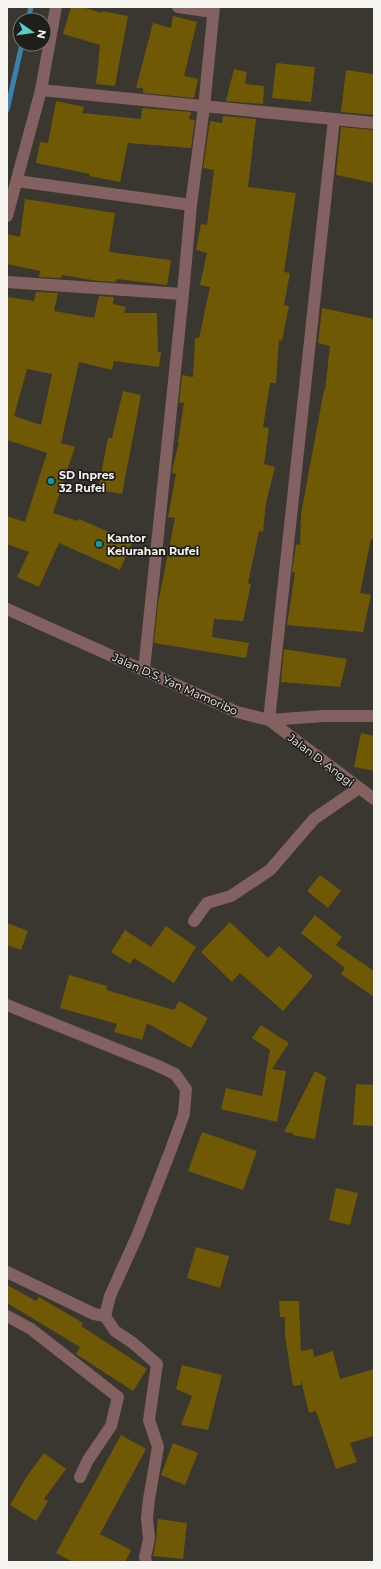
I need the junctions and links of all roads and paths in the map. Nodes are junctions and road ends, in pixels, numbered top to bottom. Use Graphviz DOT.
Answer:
graph roads {
  1 [pos="56,7"];
  2 [pos="178,7"];
  3 [pos="213,9"];
  4 [pos="41,90"];
  5 [pos="204,107"];
  6 [pos="334,119"];
  7 [pos="374,122"];
  8 [pos="17,181"];
  9 [pos="191,205"];
  10 [pos="7,216"];
  11 [pos="7,282"];
  12 [pos="183,294"];
  13 [pos="7,609"];
  14 [pos="144,670"];
  15 [pos="374,716"];
  16 [pos="269,720"];
  17 [pos="359,788"];
  18 [pos="374,799"];
  19 [pos="194,921"];
  20 [pos="7,1005"];
  21 [pos="7,1272"];
  22 [pos="7,1316"];
  23 [pos="105,1316"];
  24 [pos="80,1477"];
  25 [pos="146,1562"];
  1 -- 4 [label="street"];
  2 -- 3 [label="street"];
  3 -- 5 [label="street"];
  4 -- 5 [label="street"];
  4 -- 8 [label="street"];
  5 -- 6 [label="street"];
  5 -- 9 [label="street"];
  6 -- 7 [label="street"];
  6 -- 16 [label="street"];
  8 -- 9 [label="street"];
  8 -- 10 [label="street"];
  9 -- 12 [label="street"];
  11 -- 12 [label="street"];
  12 -- 14 [label="street"];
  13 -- 14 [label="street, Jalan D.S. Yan Mamoribo"];
  14 -- 16 [label="street, Jalan D.S. Yan Mamoribo"];
  15 -- 16 [label="street, Jalan D.S. Yan Mamoribo"];
  16 -- 17 [label="street, Jalan D. Anggi"];
  17 -- 18 [label="street, Jalan D. Anggi"];
  17 -- 19 [label="street"];
  20 -- 23 [label="street"];
  21 -- 23 [label="street"];
  22 -- 24 [label="street"];
  23 -- 25 [label="street"];
}
